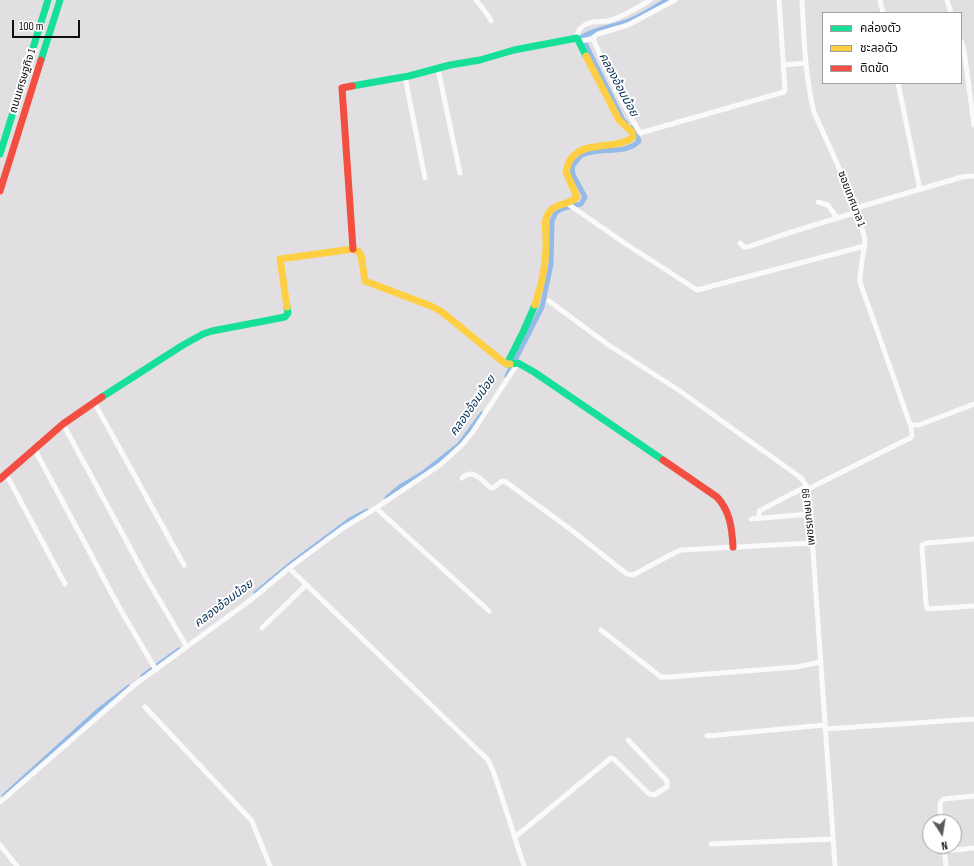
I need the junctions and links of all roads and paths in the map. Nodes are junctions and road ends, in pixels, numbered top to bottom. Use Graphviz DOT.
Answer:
graph roads {
  1 [pos="48,0"];
  2 [pos="60,0"];
  3 [pos="476,0"];
  4 [pos="650,0"];
  5 [pos="674,0"];
  6 [pos="779,0"];
  7 [pos="802,0"];
  8 [pos="880,0"];
  9 [pos="947,0"];
  10 [pos="883,12"];
  11 [pos="951,12"];
  12 [pos="491,21"];
  13 [pos="579,37"];
  14 [pos="591,39"];
  15 [pos="962,44"];
  16 [pos="805,63"];
  17 [pos="784,65"];
  18 [pos="438,68"];
  19 [pos="405,76"];
  20 [pos="898,84"];
  21 [pos="974,125"];
  22 [pos="0,154"];
  23 [pos="460,173"];
  24 [pos="974,176"];
  25 [pos="425,178"];
  26 [pos="920,190"];
  27 [pos="0,191"];
  28 [pos="818,202"];
  29 [pos="570,205"];
  30 [pos="857,210"];
  31 [pos="837,218"];
  32 [pos="740,243"];
  33 [pos="865,246"];
  34 [pos="353,249"];
  35 [pos="549,301"];
  36 [pos="513,363"];
  37 [pos="94,402"];
  38 [pos="974,404"];
  39 [pos="63,424"];
  40 [pos="912,425"];
  41 [pos="35,450"];
  42 [pos="3,476"];
  43 [pos="462,478"];
  44 [pos="807,488"];
  45 [pos="376,508"];
  46 [pos="810,514"];
  47 [pos="759,518"];
  48 [pos="751,519"];
  49 [pos="974,539"];
  50 [pos="812,543"];
  51 [pos="733,547"];
  52 [pos="184,565"];
  53 [pos="289,568"];
  54 [pos="65,584"];
  55 [pos="306,585"];
  56 [pos="974,606"];
  57 [pos="489,611"];
  58 [pos="262,628"];
  59 [pos="601,630"];
  60 [pos="186,646"];
  61 [pos="821,662"];
  62 [pos="155,668"];
  63 [pos="145,707"];
  64 [pos="974,719"];
  65 [pos="825,727"];
  66 [pos="707,736"];
  67 [pos="628,740"];
  68 [pos="974,796"];
  69 [pos="0,802"];
  70 [pos="941,814"];
  71 [pos="515,837"];
  72 [pos="833,839"];
  73 [pos="711,844"];
  74 [pos="0,845"];
  75 [pos="962,848"];
  76 [pos="974,848"];
  77 [pos="945,854"];
  78 [pos="17,866"];
  79 [pos="270,866"];
  80 [pos="524,866"];
  81 [pos="835,866"];
  82 [pos="946,866"];
  1 -- 22 [label="street, ถนนเศรษฐกิจ 1"];
  2 -- 27 [label="street, ถนนเศรษฐกิจ 1"];
  3 -- 12 [label="street"];
  4 -- 13 [label="street"];
  5 -- 14 [label="street"];
  6 -- 17 [label="street"];
  7 -- 16 [label="street, ซอยเทศบาล 1"];
  8 -- 10 [label="street"];
  9 -- 11 [label="street"];
  13 -- 14 [label="street"];
  13 -- 18 [label="street"];
  13 -- 29 [label="street"];
  14 -- 17 [label="street"];
  15 -- 21 [label="street"];
  16 -- 17 [label="street"];
  16 -- 30 [label="street, ซอยเทศบาล 1"];
  18 -- 19 [label="street"];
  18 -- 23 [label="street"];
  19 -- 25 [label="street"];
  19 -- 34 [label="street"];
  20 -- 26 [label="street"];
  24 -- 26 [label="street"];
  26 -- 30 [label="street"];
  28 -- 31 [label="street"];
  29 -- 33 [label="street"];
  29 -- 36 [label="street"];
  30 -- 31 [label="street"];
  30 -- 33 [label="street, ซอยเทศบาล 1"];
  31 -- 32 [label="street"];
  33 -- 40 [label="street, ซอยเทศบาล 1"];
  34 -- 36 [label="street"];
  34 -- 37 [label="street"];
  35 -- 44 [label="street, เพชรเกษม 99"];
  36 -- 45 [label="street"];
  36 -- 51 [label="street"];
  37 -- 39 [label="street"];
  37 -- 52 [label="street"];
  38 -- 40 [label="street"];
  39 -- 41 [label="street"];
  39 -- 60 [label="street"];
  40 -- 44 [label="street"];
  41 -- 42 [label="street"];
  41 -- 62 [label="street"];
  42 -- 54 [label="street"];
  43 -- 51 [label="street"];
  44 -- 46 [label="street, เพชรเกษม 99"];
  44 -- 47 [label="street"];
  45 -- 53 [label="street"];
  45 -- 57 [label="street"];
  46 -- 47 [label="street"];
  46 -- 50 [label="street, เพชรเกษม 99"];
  47 -- 48 [label="street"];
  49 -- 56 [label="street"];
  50 -- 51 [label="street"];
  50 -- 61 [label="street, เพชรเกษม 99"];
  53 -- 55 [label="street"];
  53 -- 60 [label="street"];
  55 -- 58 [label="street"];
  55 -- 71 [label="street"];
  59 -- 61 [label="street"];
  60 -- 62 [label="street"];
  61 -- 65 [label="street, เพชรเกษม 99"];
  62 -- 69 [label="street"];
  63 -- 79 [label="street"];
  64 -- 65 [label="street"];
  65 -- 66 [label="street"];
  65 -- 72 [label="street, เพชรเกษม 99"];
  67 -- 71 [label="street"];
  68 -- 70 [label="street"];
  71 -- 80 [label="street"];
  72 -- 73 [label="street"];
  72 -- 81 [label="street, เพชรเกษม 99"];
  74 -- 78 [label="street"];
  75 -- 76 [label="street"];
  77 -- 82 [label="street"];
}
